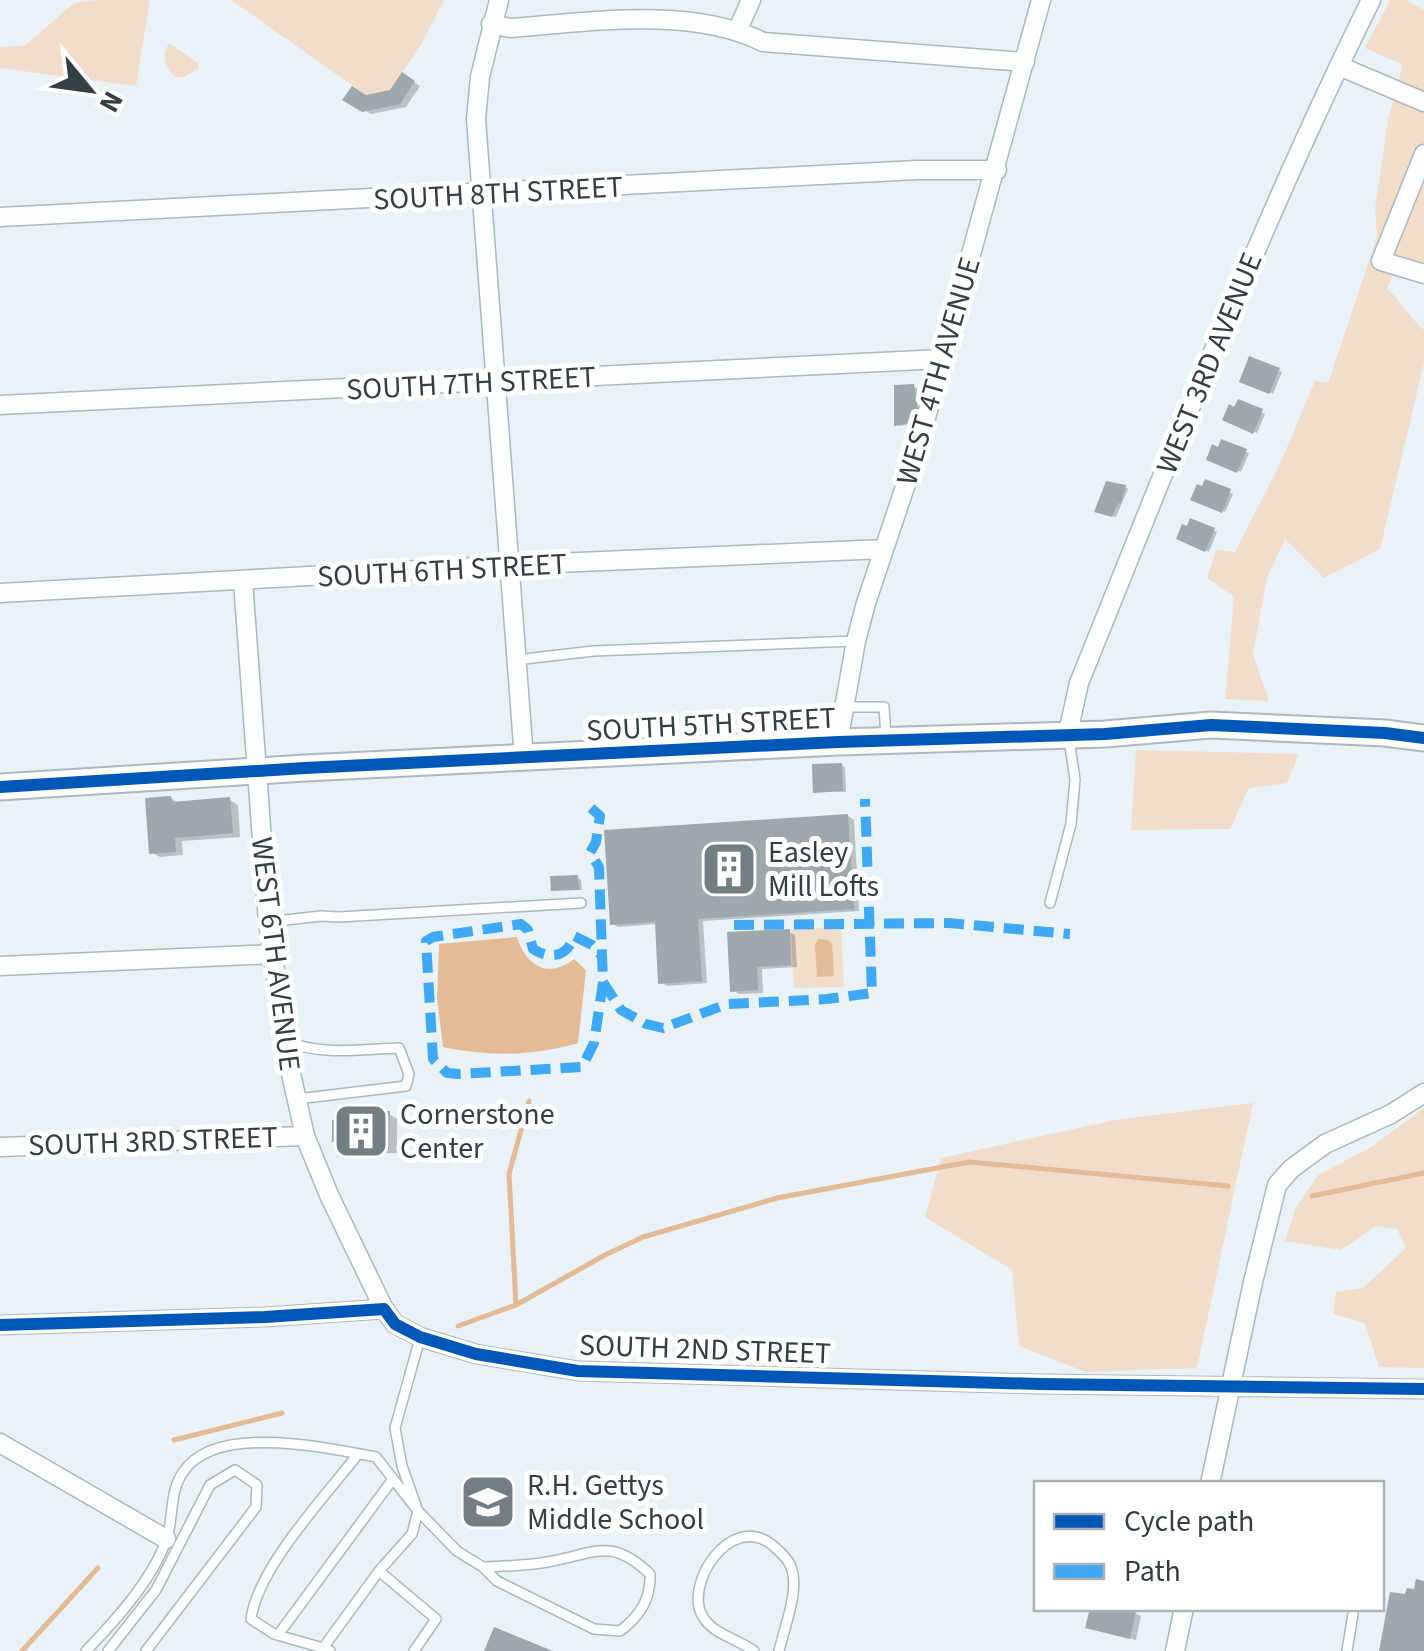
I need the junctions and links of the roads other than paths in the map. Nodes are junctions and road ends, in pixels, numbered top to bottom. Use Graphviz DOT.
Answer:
graph roads {
  1 [pos="499,0"];
  2 [pos="751,0"];
  3 [pos="1041,0"];
  4 [pos="1371,0"];
  5 [pos="491,24"];
  6 [pos="738,30"];
  7 [pos="1025,62"];
  8 [pos="1338,66"];
  9 [pos="1424,102"];
  10 [pos="1424,154"];
  11 [pos="997,170"];
  12 [pos="481,194"];
  13 [pos="0,217"];
  14 [pos="1424,274"];
  15 [pos="942,359"];
  16 [pos="494,382"];
  17 [pos="0,405"];
  18 [pos="884,549"];
  19 [pos="509,565"];
  20 [pos="243,581"];
  21 [pos="0,593"];
  22 [pos="856,641"];
  23 [pos="516,660"];
  24 [pos="843,707"];
  25 [pos="1068,733"];
  26 [pos="1424,738"];
  27 [pos="886,741"];
  28 [pos="838,742"];
  29 [pos="524,759"];
  30 [pos="254,771"];
  31 [pos="0,787"];
  32 [pos="1050,902"];
  33 [pos="581,903"];
  34 [pos="268,922"];
  35 [pos="275,954"];
  36 [pos="0,966"];
  37 [pos="285,1040"];
  38 [pos="1424,1094"];
  39 [pos="297,1098"];
  40 [pos="305,1136"];
  41 [pos="0,1148"];
  42 [pos="384,1309"];
  43 [pos="0,1324"];
  44 [pos="420,1337"];
  45 [pos="1230,1386"];
  46 [pos="1424,1389"];
  47 [pos="0,1444"];
  48 [pos="358,1454"];
  49 [pos="393,1479"];
  50 [pos="1211,1481"];
  51 [pos="418,1511"];
  52 [pos="166,1539"];
  53 [pos="484,1567"];
  54 [pos="379,1571"];
  55 [pos="1183,1611"];
  56 [pos="1354,1614"];
  57 [pos="278,1635"];
  58 [pos="327,1650"];
  59 [pos="86,1651"];
  60 [pos="108,1651"];
  61 [pos="146,1651"];
  62 [pos="414,1651"];
  63 [pos="754,1651"];
  64 [pos="778,1651"];
  65 [pos="1175,1651"];
  66 [pos="1347,1651"];
  1 -- 5 [label="street"];
  2 -- 6 [label="street"];
  3 -- 7 [label="street, WEST 4TH AVENUE"];
  4 -- 8 [label="street, WEST 3RD AVENUE"];
  5 -- 6 [label="street"];
  5 -- 12 [label="street"];
  6 -- 7 [label="street"];
  7 -- 11 [label="street, WEST 4TH AVENUE"];
  8 -- 9 [label="street"];
  8 -- 25 [label="street, WEST 3RD AVENUE"];
  10 -- 14 [label="street"];
  11 -- 12 [label="street, SOUTH 8TH STREET"];
  11 -- 15 [label="street, WEST 4TH AVENUE"];
  12 -- 13 [label="street, SOUTH 8TH STREET"];
  12 -- 16 [label="street"];
  15 -- 16 [label="street, SOUTH 7TH STREET"];
  15 -- 18 [label="street, WEST 4TH AVENUE"];
  16 -- 17 [label="street, SOUTH 7TH STREET"];
  16 -- 19 [label="street"];
  18 -- 19 [label="street, SOUTH 6TH STREET"];
  18 -- 22 [label="street, WEST 4TH AVENUE"];
  19 -- 20 [label="street, SOUTH 6TH STREET"];
  19 -- 23 [label="street"];
  20 -- 21 [label="street, SOUTH 6TH STREET"];
  20 -- 30 [label="street, WEST 6TH AVENUE"];
  22 -- 23 [label="lane"];
  22 -- 24 [label="street, WEST 4TH AVENUE"];
  23 -- 29 [label="street"];
  24 -- 27 [label="lane"];
  24 -- 28 [label="street, WEST 4TH AVENUE"];
  25 -- 26 [label="street, SOUTH 5TH STREET"];
  25 -- 27 [label="street, SOUTH 5TH STREET"];
  25 -- 32 [label="lane"];
  27 -- 28 [label="street, SOUTH 5TH STREET"];
  28 -- 29 [label="street, SOUTH 5TH STREET"];
  29 -- 30 [label="street, SOUTH 5TH STREET"];
  30 -- 31 [label="street, SOUTH 5TH STREET"];
  30 -- 34 [label="street, WEST 6TH AVENUE"];
  33 -- 34 [label="lane"];
  34 -- 35 [label="street, WEST 6TH AVENUE"];
  35 -- 36 [label="street"];
  35 -- 37 [label="street, WEST 6TH AVENUE"];
  37 -- 39 [label="street, WEST 6TH AVENUE"];
  37 -- 39 [label="lane"];
  38 -- 45 [label="street"];
  39 -- 40 [label="street, WEST 6TH AVENUE"];
  40 -- 41 [label="street, SOUTH 3RD STREET"];
  40 -- 42 [label="street, WEST 6TH AVENUE"];
  42 -- 43 [label="street"];
  42 -- 44 [label="street, SOUTH 2ND STREET"];
  44 -- 45 [label="street, SOUTH 2ND STREET"];
  44 -- 51 [label="lane"];
  45 -- 46 [label="street, SOUTH 2ND STREET"];
  45 -- 50 [label="street"];
  47 -- 52 [label="street"];
  48 -- 49 [label="lane"];
  48 -- 52 [label="lane"];
  48 -- 57 [label="lane"];
  49 -- 51 [label="lane"];
  49 -- 57 [label="lane"];
  51 -- 53 [label="lane"];
  51 -- 54 [label="lane"];
  52 -- 59 [label="lane"];
  53 -- 53 [label="lane"];
  54 -- 58 [label="lane"];
  54 -- 62 [label="lane"];
  55 -- 65 [label="street"];
  56 -- 66 [label="lane"];
  57 -- 58 [label="lane"];
  60 -- 61 [label="lane"];
  63 -- 64 [label="lane"];
}
